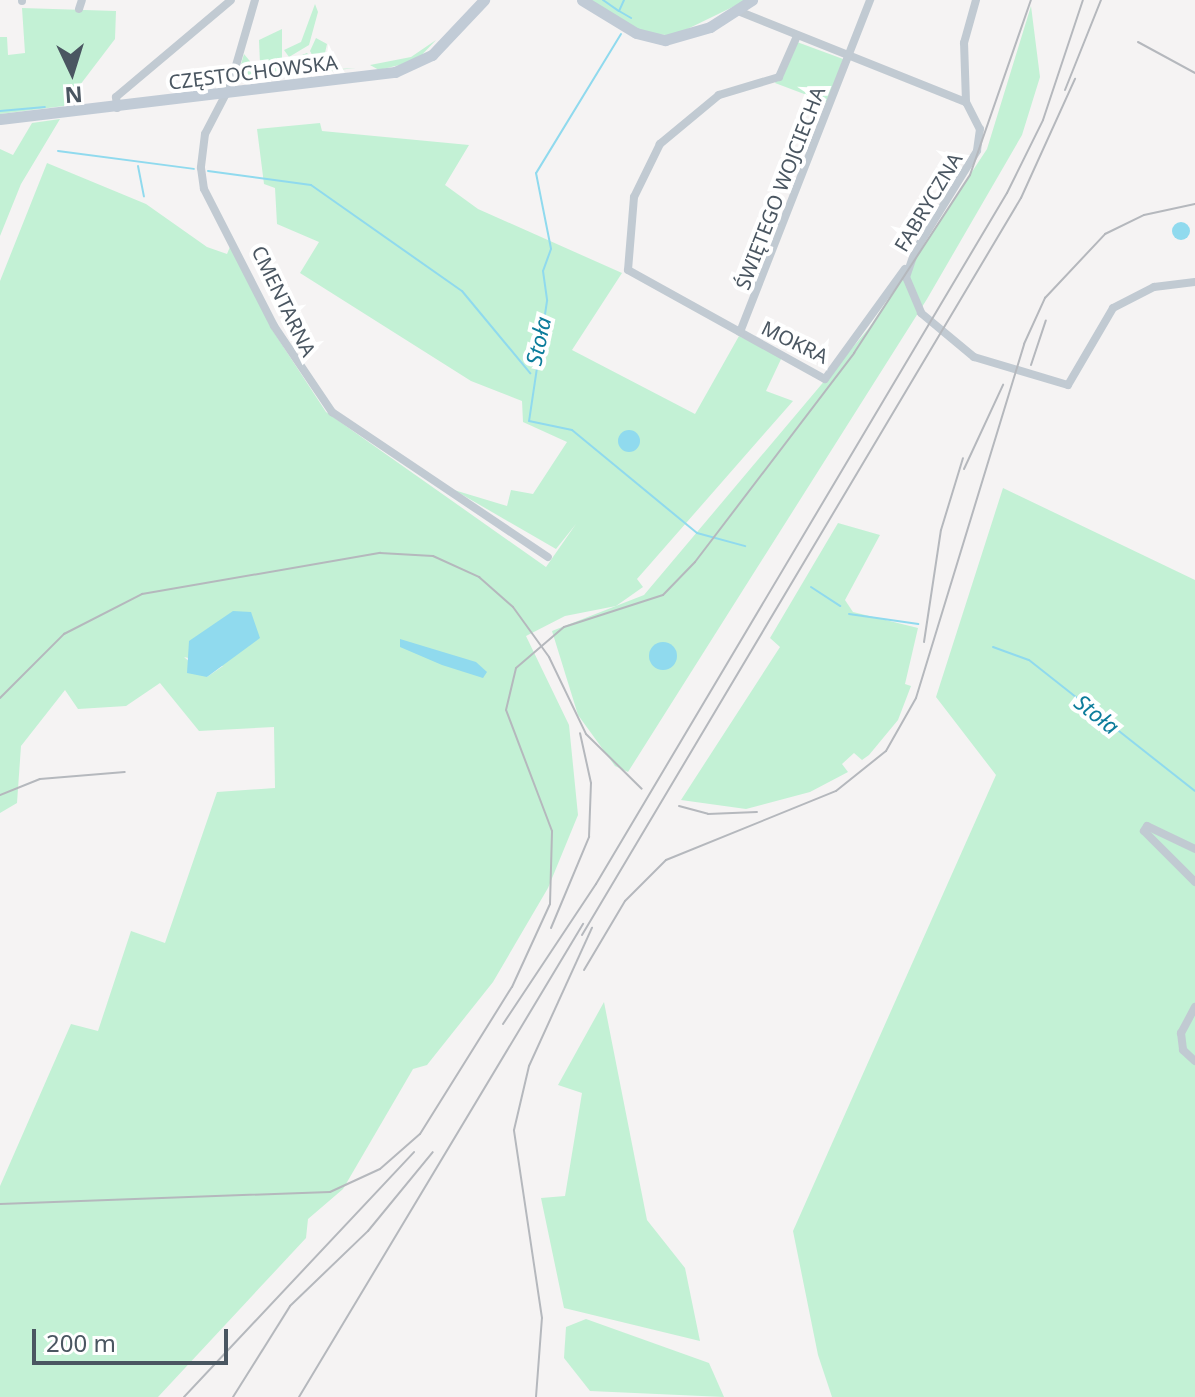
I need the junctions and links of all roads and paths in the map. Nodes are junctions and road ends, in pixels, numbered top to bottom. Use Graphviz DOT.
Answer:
graph roads {
  1 [pos="231,0"];
  2 [pos="255,0"];
  3 [pos="582,0"];
  4 [pos="752,0"];
  5 [pos="870,0"];
  6 [pos="976,0"];
  7 [pos="481,1"];
  8 [pos="738,11"];
  9 [pos="797,36"];
  10 [pos="848,55"];
  11 [pos="228,93"];
  12 [pos="966,102"];
  13 [pos="117,108"];
  14 [pos="0,119"];
  15 [pos="908,265"];
  16 [pos="1195,282"];
  17 [pos="740,332"];
  18 [pos="548,557"];
  19 [pos="1195,849"];
  20 [pos="1195,882"];
  21 [pos="1195,1007"];
  22 [pos="1195,1061"];
  1 -- 13 [label="street"];
  2 -- 11 [label="street, CMENTARNA"];
  3 -- 8 [label="street"];
  4 -- 8 [label="street"];
  5 -- 10 [label="street, ŚWIĘTEGO WOJCIECHA"];
  6 -- 12 [label="street, FABRYCZNA"];
  7 -- 11 [label="street, CZĘSTOCHOWSKA"];
  8 -- 9 [label="street"];
  9 -- 10 [label="street"];
  9 -- 17 [label="street, MOKRA"];
  10 -- 12 [label="street"];
  10 -- 17 [label="street, ŚWIĘTEGO WOJCIECHA"];
  11 -- 13 [label="street, CZĘSTOCHOWSKA"];
  11 -- 18 [label="street, CMENTARNA"];
  12 -- 15 [label="street, FABRYCZNA"];
  13 -- 14 [label="street, CZĘSTOCHOWSKA"];
  15 -- 16 [label="street, FABRYCZNA"];
  15 -- 17 [label="street, MOKRA"];
  19 -- 20 [label="street"];
  21 -- 22 [label="street"];
}
